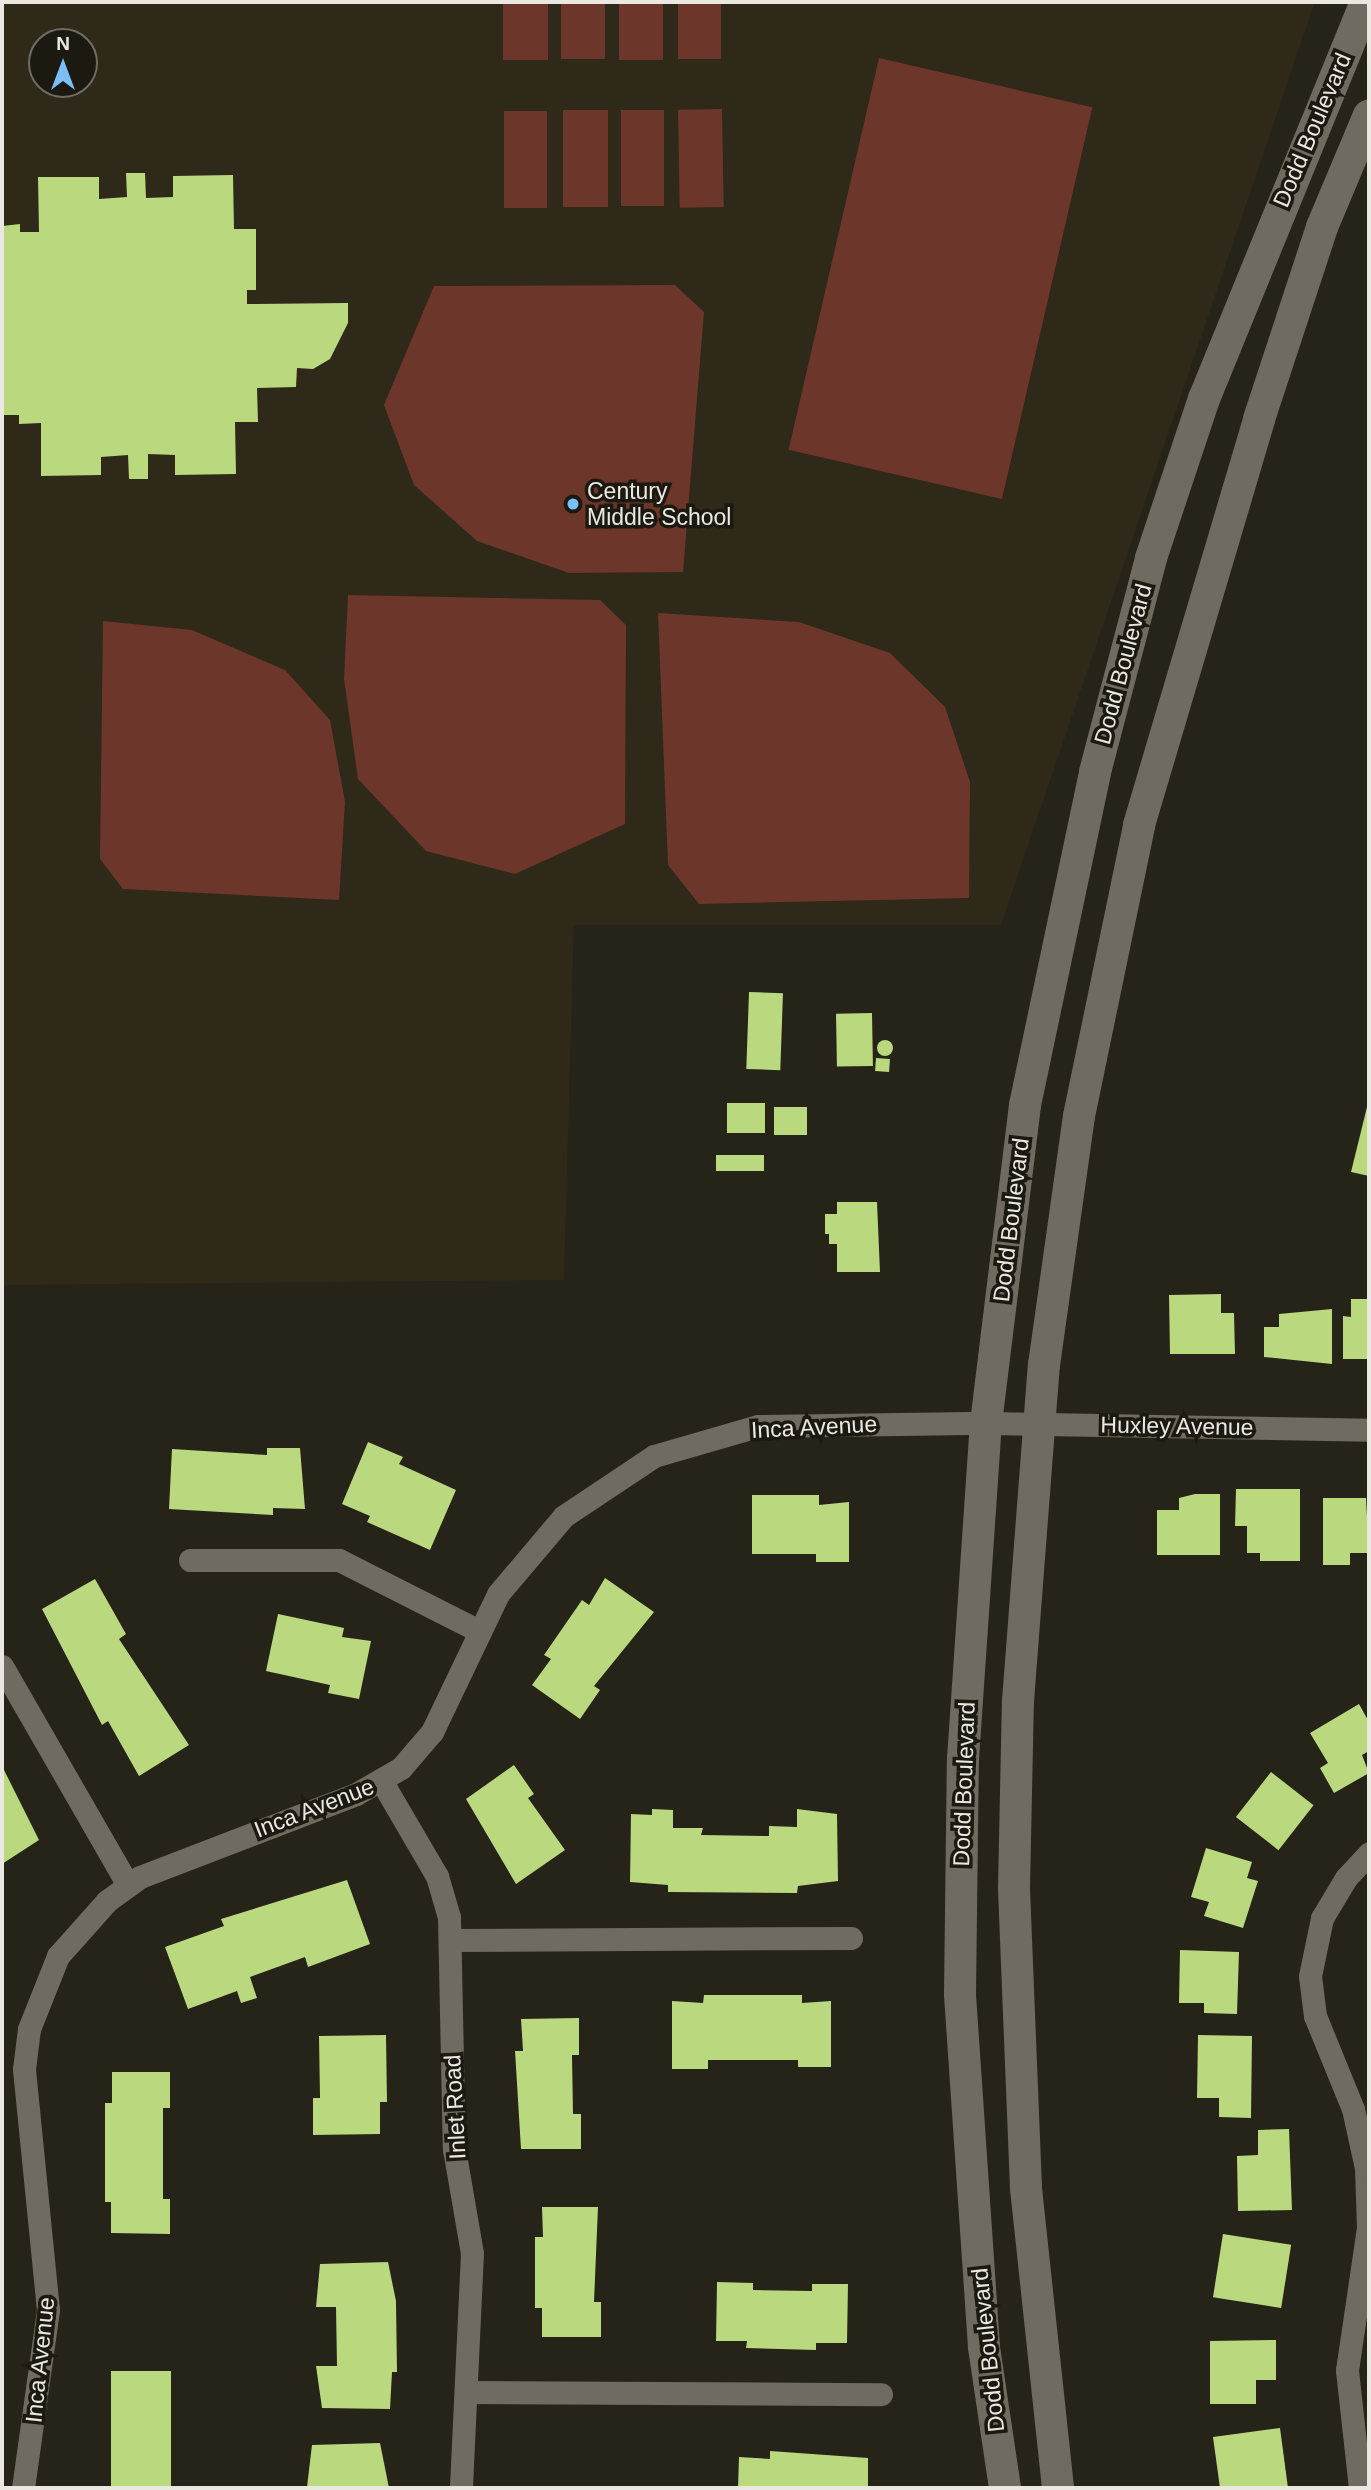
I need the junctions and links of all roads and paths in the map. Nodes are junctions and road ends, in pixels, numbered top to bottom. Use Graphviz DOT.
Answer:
graph roads {
  1 [pos="1366,2"];
  2 [pos="1369,115"];
  3 [pos="986,1423"];
  4 [pos="1039,1424"];
  5 [pos="1369,1430"];
  6 [pos="190,1560"];
  7 [pos="479,1631"];
  8 [pos="2,1666"];
  9 [pos="382,1782"];
  10 [pos="1369,1853"];
  11 [pos="128,1885"];
  12 [pos="851,1938"];
  13 [pos="451,1940"];
  14 [pos="466,2392"];
  15 [pos="881,2394"];
  16 [pos="23,2488"];
  17 [pos="461,2488"];
  18 [pos="1005,2488"];
  19 [pos="1058,2488"];
  20 [pos="1360,2488"];
  1 -- 3 [label="main road, Dodd Boulevard"];
  2 -- 4 [label="main road, Dodd Boulevard"];
  3 -- 4 [label="street, Huxley Avenue"];
  3 -- 7 [label="street, Inca Avenue"];
  3 -- 18 [label="main road, Dodd Boulevard"];
  4 -- 5 [label="street, Huxley Avenue"];
  4 -- 19 [label="main road, Dodd Boulevard"];
  6 -- 7 [label="street"];
  7 -- 9 [label="street, Inca Avenue"];
  8 -- 11 [label="street"];
  9 -- 11 [label="street, Inca Avenue"];
  9 -- 13 [label="street, Inlet Road"];
  10 -- 20 [label="street"];
  11 -- 16 [label="street, Inca Avenue"];
  12 -- 13 [label="street"];
  13 -- 14 [label="street, Inlet Road"];
  14 -- 15 [label="street"];
  14 -- 17 [label="street, Inlet Road"];
}
